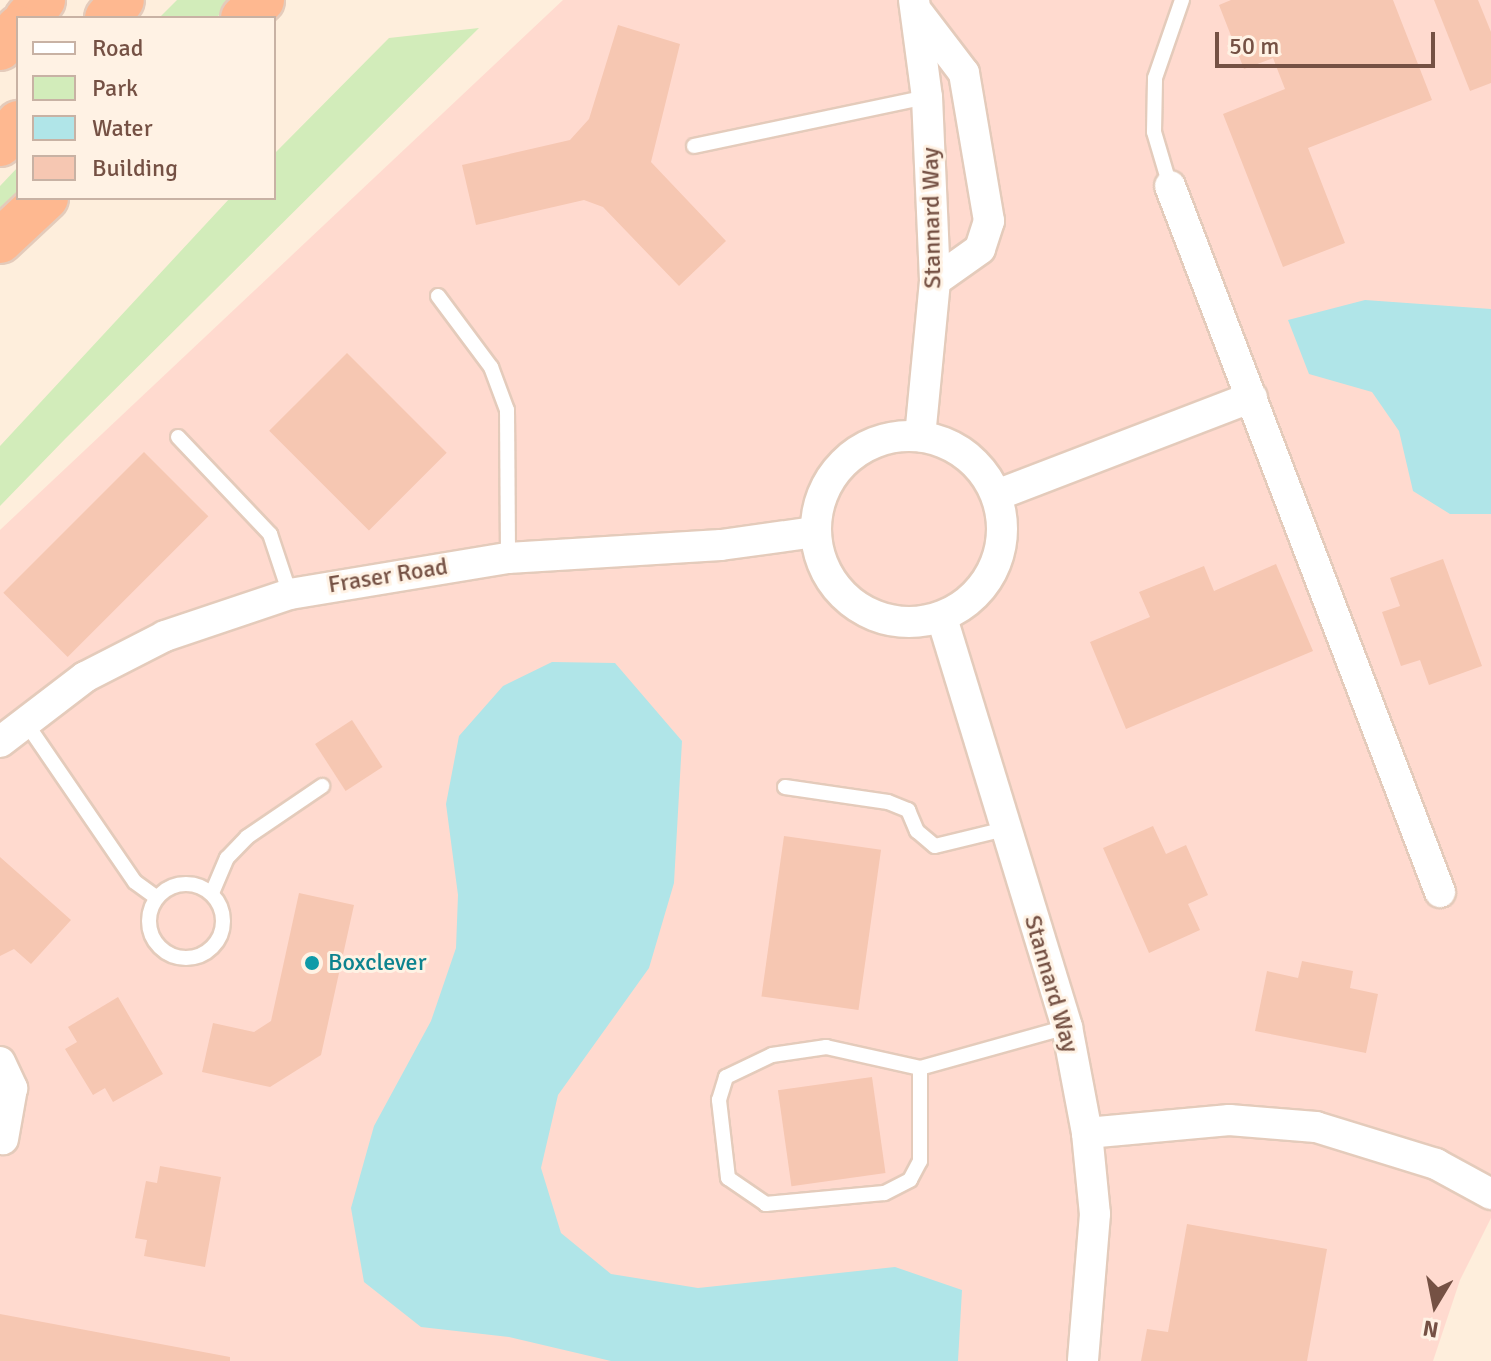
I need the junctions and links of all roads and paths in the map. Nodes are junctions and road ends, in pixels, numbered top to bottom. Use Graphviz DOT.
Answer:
graph roads {
  1 [pos="43,0"];
  2 [pos="122,0"];
  3 [pos="262,0"];
  4 [pos="1182,0"];
  5 [pos="916,6"];
  6 [pos="29,16"];
  7 [pos="109,16"];
  8 [pos="245,16"];
  9 [pos="16,30"];
  10 [pos="0,48"];
  11 [pos="927,97"];
  12 [pos="16,125"];
  13 [pos="0,144"];
  14 [pos="694,146"];
  15 [pos="1170,186"];
  16 [pos="44,200"];
  17 [pos="0,241"];
  18 [pos="935,281"];
  19 [pos="438,296"];
  20 [pos="1252,397"];
  21 [pos="920,436"];
  22 [pos="178,437"];
  23 [pos="997,495"];
  24 [pos="815,532"];
  25 [pos="508,558"];
  26 [pos="290,594"];
  27 [pos="942,618"];
  28 [pos="24,720"];
  29 [pos="0,742"];
  30 [pos="322,786"];
  31 [pos="785,787"];
  32 [pos="1005,829"];
  33 [pos="1440,892"];
  34 [pos="212,893"];
  35 [pos="156,897"];
  36 [pos="1067,1027"];
  37 [pos="0,1062"];
  38 [pos="920,1068"];
  39 [pos="1087,1133"];
  40 [pos="3,1139"];
  41 [pos="1490,1193"];
  42 [pos="1083,1361"];
  1 -- 6 [label="highway"];
  2 -- 7 [label="highway"];
  3 -- 8 [label="highway"];
  4 -- 15 [label="lane"];
  5 -- 11 [label="street, Stannard Way"];
  5 -- 18 [label="street"];
  9 -- 10 [label="highway"];
  11 -- 14 [label="lane"];
  11 -- 18 [label="street, Stannard Way"];
  12 -- 13 [label="highway"];
  15 -- 20 [label="street"];
  16 -- 17 [label="highway"];
  18 -- 21 [label="street, Stannard Way"];
  19 -- 25 [label="lane"];
  20 -- 23 [label="street"];
  20 -- 33 [label="street"];
  21 -- 23 [label="street"];
  21 -- 24 [label="street"];
  22 -- 26 [label="lane"];
  23 -- 27 [label="street"];
  24 -- 25 [label="street, Fraser Road"];
  24 -- 27 [label="street"];
  25 -- 26 [label="street, Fraser Road"];
  26 -- 28 [label="street, Fraser Road"];
  27 -- 32 [label="street, Stannard Way"];
  28 -- 29 [label="street, Fraser Road"];
  28 -- 35 [label="lane"];
  30 -- 34 [label="lane"];
  31 -- 32 [label="lane"];
  32 -- 36 [label="street, Stannard Way"];
  34 -- 35 [label="lane"];
  34 -- 35 [label="lane"];
  36 -- 38 [label="lane"];
  36 -- 39 [label="street, Stannard Way"];
  37 -- 40 [label="street"];
  38 -- 38 [label="lane"];
  39 -- 41 [label="street"];
  39 -- 42 [label="street, Stannard Way"];
}
